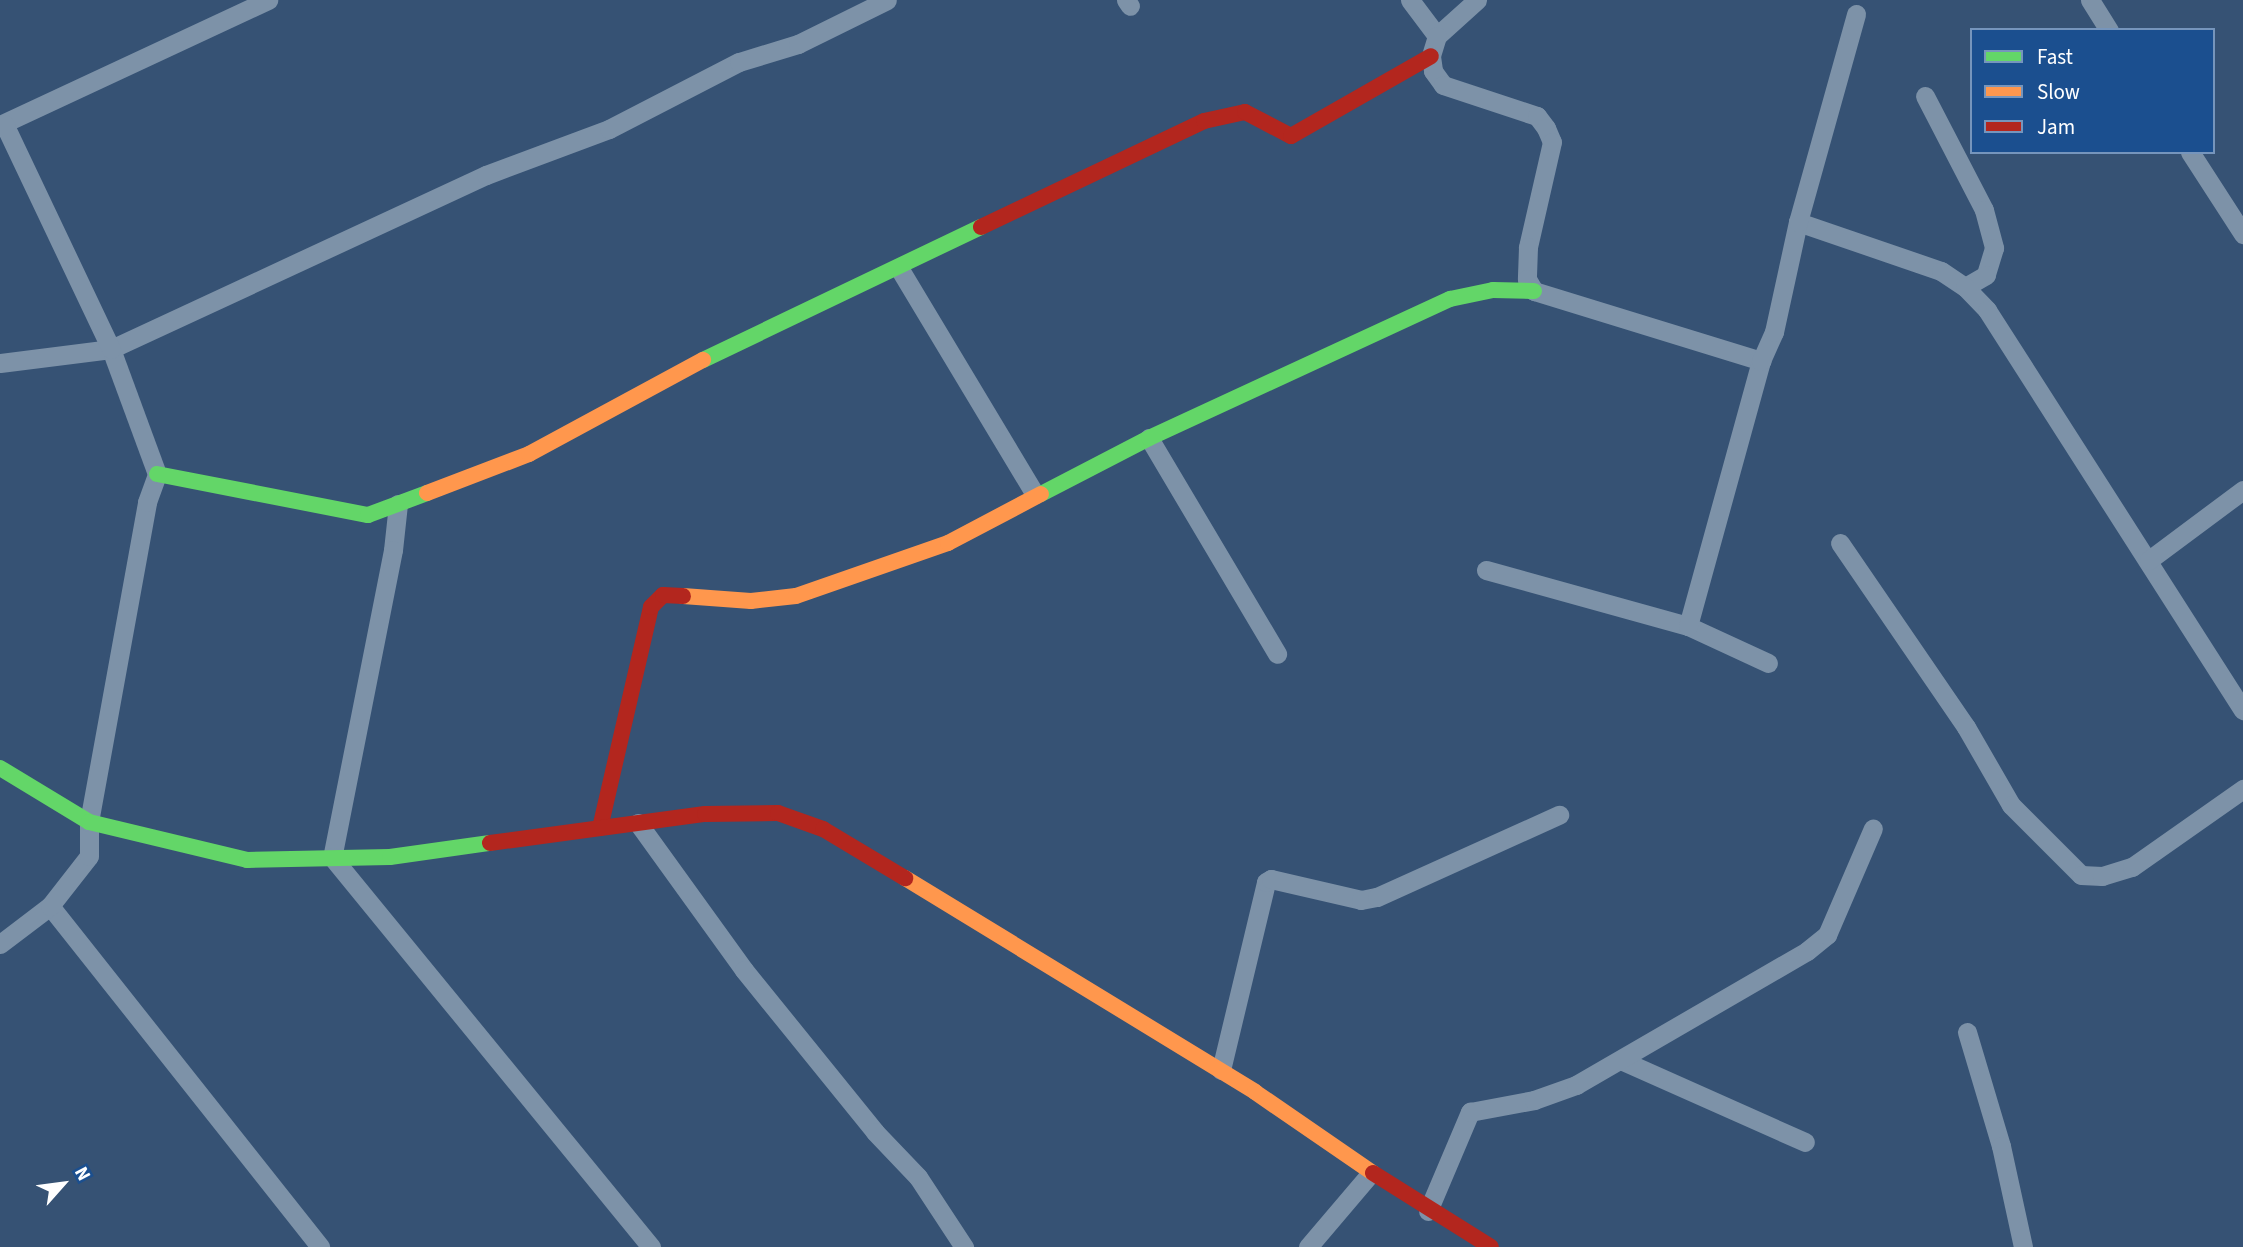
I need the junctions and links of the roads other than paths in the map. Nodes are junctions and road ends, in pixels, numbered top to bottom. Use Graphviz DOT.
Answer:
graph roads {
  1 [pos="268,0"];
  2 [pos="887,0"];
  3 [pos="1410,0"];
  4 [pos="1477,0"];
  5 [pos="2090,0"];
  6 [pos="1856,14"];
  7 [pos="2108,28"];
  8 [pos="1437,36"];
  9 [pos="1431,56"];
  10 [pos="1413,68"];
  11 [pos="1438,78"];
  12 [pos="1925,96"];
  13 [pos="2,124"];
  14 [pos="2191,154"];
  15 [pos="1798,222"];
  16 [pos="2243,234"];
  17 [pos="899,268"];
  18 [pos="1965,287"];
  19 [pos="1534,291"];
  20 [pos="111,349"];
  21 [pos="1761,361"];
  22 [pos="0,363"];
  23 [pos="1149,438"];
  24 [pos="157,474"];
  25 [pos="2243,490"];
  26 [pos="1035,494"];
  27 [pos="398,504"];
  28 [pos="1840,543"];
  29 [pos="2149,560"];
  30 [pos="1486,569"];
  31 [pos="1688,626"];
  32 [pos="1277,654"];
  33 [pos="1768,663"];
  34 [pos="2243,710"];
  35 [pos="0,768"];
  36 [pos="2243,789"];
  37 [pos="1559,815"];
  38 [pos="89,822"];
  39 [pos="638,823"];
  40 [pos="600,828"];
  41 [pos="1873,828"];
  42 [pos="332,857"];
  43 [pos="50,906"];
  44 [pos="0,944"];
  45 [pos="1967,1032"];
  46 [pos="1623,1061"];
  47 [pos="1221,1070"];
  48 [pos="1805,1142"];
  49 [pos="1370,1174"];
  50 [pos="1428,1211"];
  51 [pos="320,1247"];
  52 [pos="651,1247"];
  53 [pos="964,1247"];
  54 [pos="1308,1247"];
  55 [pos="1491,1247"];
  56 [pos="2023,1247"];
  1 -- 13 [label="street"];
  2 -- 20 [label="street"];
  3 -- 8 [label="street"];
  4 -- 8 [label="street"];
  5 -- 7 [label="street"];
  6 -- 15 [label="street"];
  8 -- 9 [label="street"];
  9 -- 10 [label="street"];
  9 -- 11 [label="street"];
  10 -- 11 [label="street"];
  10 -- 17 [label="street"];
  11 -- 19 [label="street"];
  12 -- 18 [label="street"];
  13 -- 20 [label="street"];
  14 -- 16 [label="street"];
  15 -- 18 [label="street"];
  15 -- 21 [label="street"];
  17 -- 26 [label="street"];
  17 -- 27 [label="street"];
  18 -- 29 [label="street"];
  19 -- 21 [label="street"];
  19 -- 23 [label="street"];
  20 -- 22 [label="street"];
  20 -- 24 [label="street"];
  21 -- 31 [label="street"];
  23 -- 26 [label="street"];
  23 -- 32 [label="street"];
  24 -- 27 [label="street"];
  24 -- 38 [label="street"];
  25 -- 29 [label="street"];
  26 -- 40 [label="street"];
  27 -- 42 [label="street"];
  28 -- 36 [label="street"];
  29 -- 34 [label="street"];
  30 -- 31 [label="street"];
  31 -- 33 [label="street"];
  35 -- 38 [label="street"];
  37 -- 47 [label="street"];
  38 -- 42 [label="street"];
  38 -- 43 [label="street"];
  39 -- 40 [label="street"];
  39 -- 47 [label="street"];
  39 -- 53 [label="street"];
  40 -- 42 [label="street"];
  41 -- 46 [label="street"];
  42 -- 52 [label="street"];
  43 -- 44 [label="street"];
  43 -- 51 [label="street"];
  45 -- 56 [label="street"];
  46 -- 48 [label="street"];
  46 -- 50 [label="street"];
  47 -- 49 [label="street"];
  49 -- 50 [label="street"];
  49 -- 54 [label="street"];
  50 -- 55 [label="street"];
}
